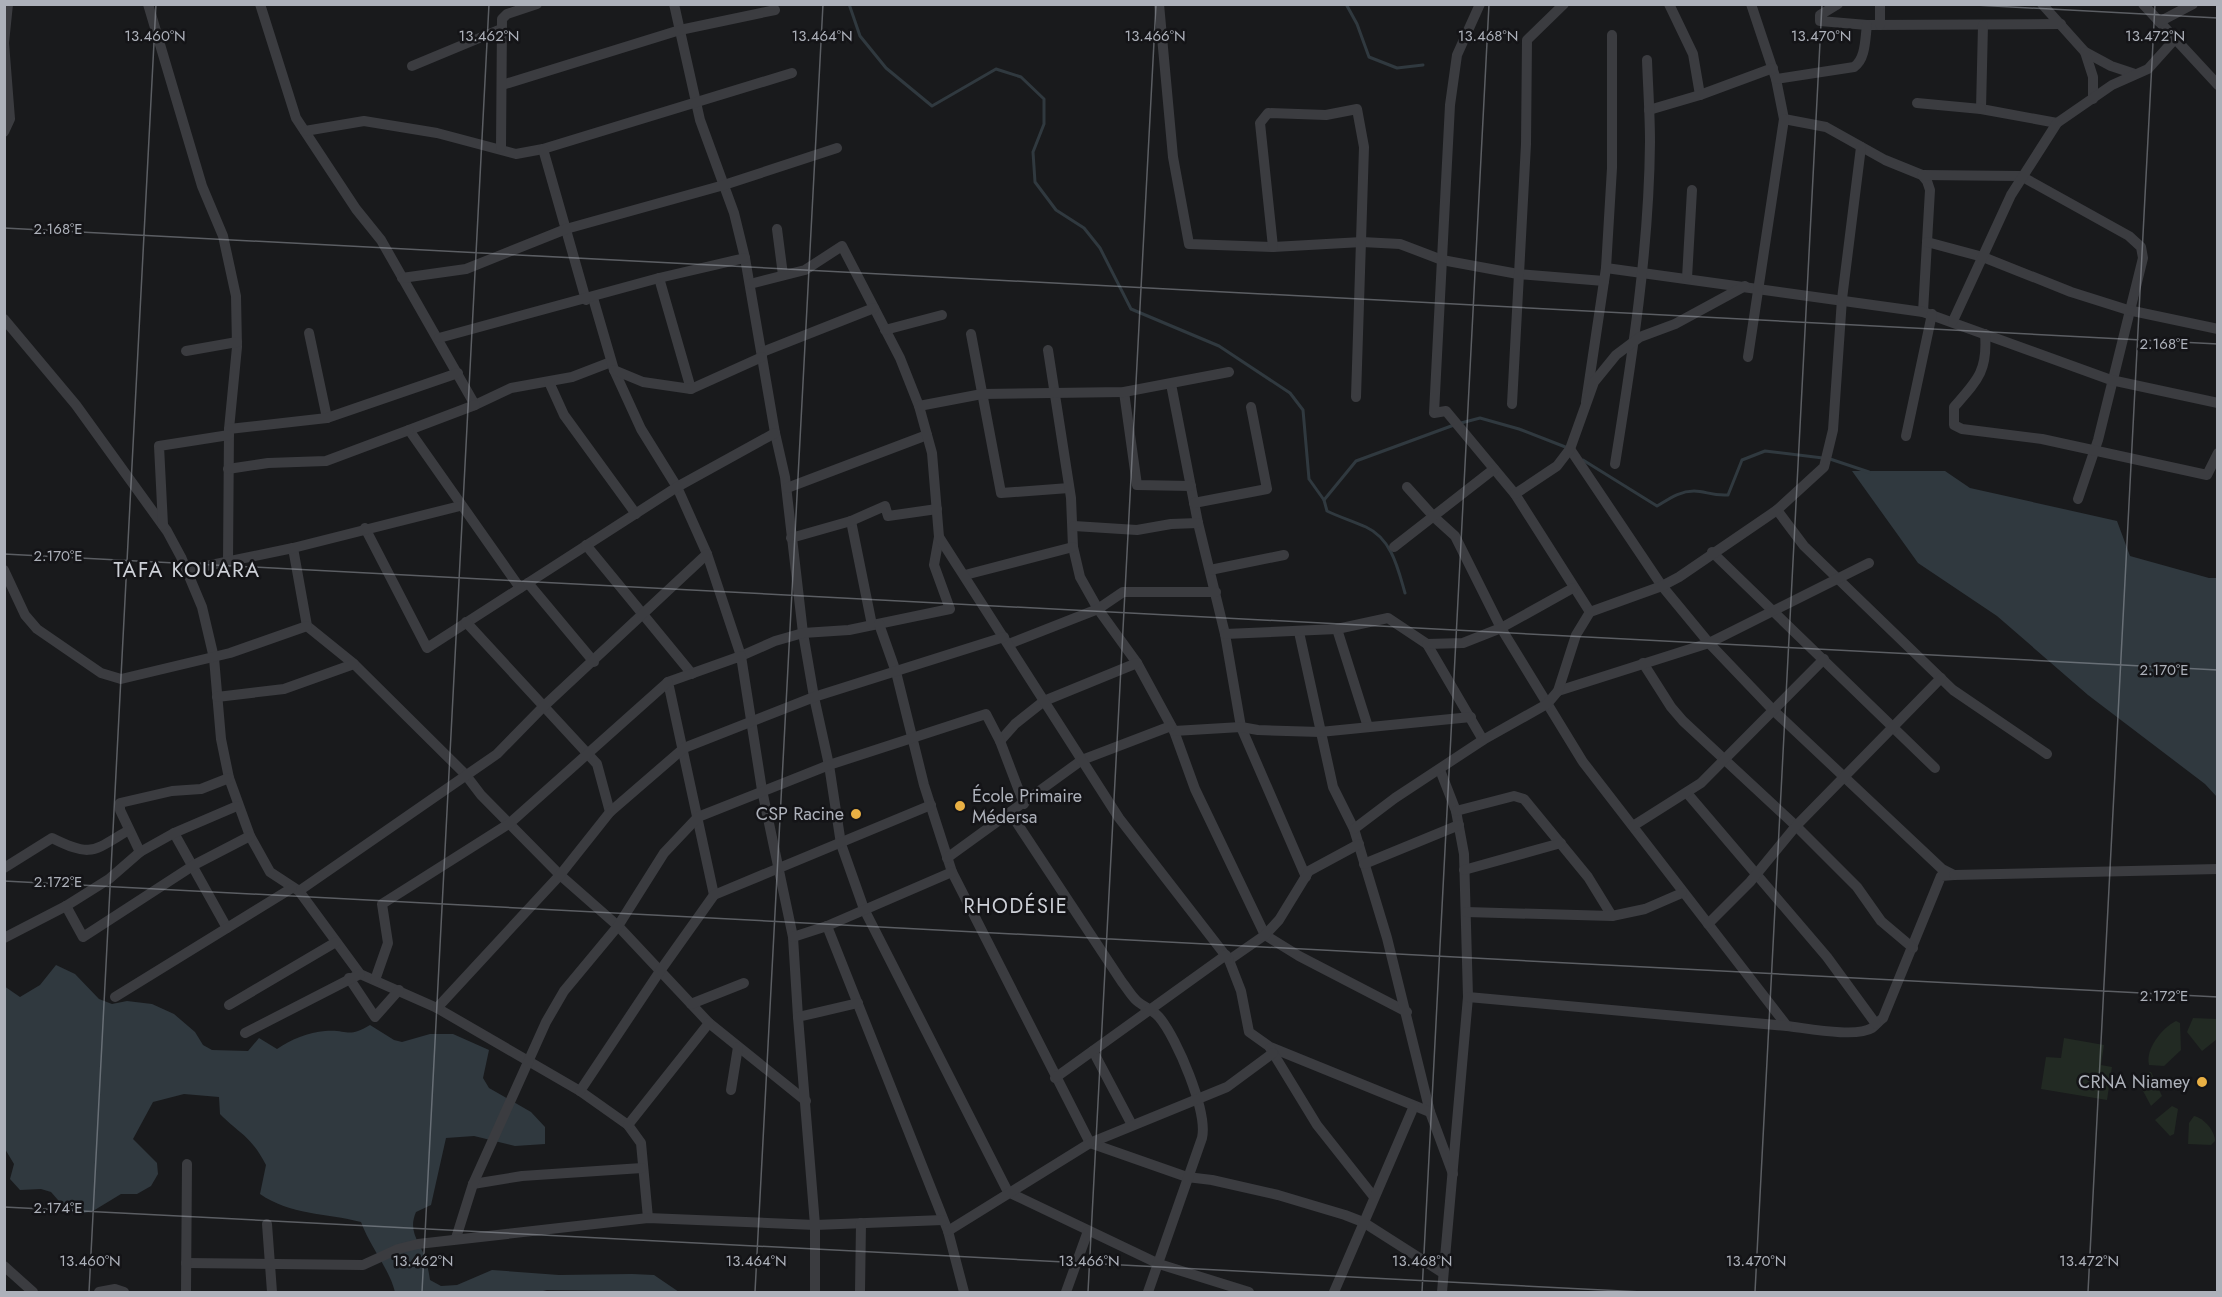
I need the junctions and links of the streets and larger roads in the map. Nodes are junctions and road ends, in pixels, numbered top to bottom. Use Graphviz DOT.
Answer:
graph roads {
  1 [pos="8,4"];
  2 [pos="148,4"];
  3 [pos="260,4"];
  4 [pos="537,4"];
  5 [pos="674,4"];
  6 [pos="1159,4"];
  7 [pos="1480,4"];
  8 [pos="1564,4"];
  9 [pos="1669,4"];
  10 [pos="1751,4"];
  11 [pos="1838,4"];
  12 [pos="1880,4"];
  13 [pos="2042,4"];
  14 [pos="2143,4"];
  15 [pos="2193,4"];
  16 [pos="775,10"];
  17 [pos="2159,22"];
  18 [pos="2061,24"];
  19 [pos="1867,25"];
  20 [pos="1880,25"];
  21 [pos="1983,25"];
  22 [pos="501,29"];
  23 [pos="680,30"];
  24 [pos="1612,35"];
  25 [pos="2175,39"];
  26 [pos="4,43"];
  27 [pos="2085,52"];
  28 [pos="1647,60"];
  29 [pos="412,66"];
  30 [pos="1775,73"];
  31 [pos="792,74"];
  32 [pos="2135,74"];
  33 [pos="502,85"];
  34 [pos="2217,85"];
  35 [pos="1700,95"];
  36 [pos="2093,99"];
  37 [pos="698,102"];
  38 [pos="1917,103"];
  39 [pos="1981,109"];
  40 [pos="1649,110"];
  41 [pos="1784,119"];
  42 [pos="2057,123"];
  43 [pos="305,130"];
  44 [pos="4,132"];
  45 [pos="1861,147"];
  46 [pos="501,148"];
  47 [pos="837,148"];
  48 [pos="543,149"];
  49 [pos="1922,175"];
  50 [pos="2021,176"];
  51 [pos="724,185"];
  52 [pos="1692,190"];
  53 [pos="566,229"];
  54 [pos="777,230"];
  55 [pos="1362,242"];
  56 [pos="1927,242"];
  57 [pos="1273,247"];
  58 [pos="1983,257"];
  59 [pos="746,258"];
  60 [pos="1442,260"];
  61 [pos="1606,268"];
  62 [pos="1641,272"];
  63 [pos="1518,274"];
  64 [pos="783,275"];
  65 [pos="659,278"];
  66 [pos="1687,278"];
  67 [pos="402,279"];
  68 [pos="1604,281"];
  69 [pos="750,284"];
  70 [pos="1745,286"];
  71 [pos="1759,288"];
  72 [pos="1842,298"];
  73 [pos="589,299"];
  74 [pos="874,308"];
  75 [pos="2128,310"];
  76 [pos="1928,313"];
  77 [pos="942,315"];
  78 [pos="4,319"];
  79 [pos="1953,321"];
  80 [pos="2217,329"];
  81 [pos="885,330"];
  82 [pos="309,333"];
  83 [pos="971,334"];
  84 [pos="1985,334"];
  85 [pos="439,338"];
  86 [pos="1635,341"];
  87 [pos="237,342"];
  88 [pos="1048,350"];
  89 [pos="186,351"];
  90 [pos="762,354"];
  91 [pos="1748,357"];
  92 [pos="612,366"];
  93 [pos="1229,372"];
  94 [pos="458,373"];
  95 [pos="2111,380"];
  96 [pos="549,382"];
  97 [pos="1171,384"];
  98 [pos="691,388"];
  99 [pos="1055,392"];
  100 [pos="1125,392"];
  101 [pos="982,393"];
  102 [pos="1356,397"];
  103 [pos="1586,402"];
  104 [pos="2217,403"];
  105 [pos="474,405"];
  106 [pos="1512,405"];
  107 [pos="919,406"];
  108 [pos="1251,407"];
  109 [pos="327,418"];
  110 [pos="409,429"];
  111 [pos="229,432"];
  112 [pos="775,433"];
  113 [pos="927,435"];
  114 [pos="1906,436"];
  115 [pos="1570,449"];
  116 [pos="2094,451"];
  117 [pos="2217,453"];
  118 [pos="1615,464"];
  119 [pos="228,469"];
  120 [pos="1494,470"];
  121 [pos="1191,486"];
  122 [pos="677,487"];
  123 [pos="1407,487"];
  124 [pos="787,488"];
  125 [pos="1069,488"];
  126 [pos="1515,494"];
  127 [pos="2078,499"];
  128 [pos="1194,503"];
  129 [pos="460,506"];
  130 [pos="937,508"];
  131 [pos="1777,510"];
  132 [pos="636,514"];
  133 [pos="1434,518"];
  134 [pos="852,521"];
  135 [pos="1198,523"];
  136 [pos="163,526"];
  137 [pos="1074,526"];
  138 [pos="365,528"];
  139 [pos="939,537"];
  140 [pos="791,538"];
  141 [pos="586,545"];
  142 [pos="1073,547"];
  143 [pos="1394,547"];
  144 [pos="293,548"];
  145 [pos="1712,552"];
  146 [pos="707,554"];
  147 [pos="1284,555"];
  148 [pos="228,562"];
  149 [pos="1869,563"];
  150 [pos="4,570"];
  151 [pos="186,570"];
  152 [pos="1210,570"];
  153 [pos="965,575"];
  154 [pos="1838,579"];
  155 [pos="524,585"];
  156 [pos="1662,586"];
  157 [pos="1573,588"];
  158 [pos="1216,592"];
  159 [pos="1098,609"];
  160 [pos="1772,610"];
  161 [pos="1590,612"];
  162 [pos="644,616"];
  163 [pos="466,622"];
  164 [pos="876,624"];
  165 [pos="307,626"];
  166 [pos="1502,628"];
  167 [pos="1338,629"];
  168 [pos="1299,632"];
  169 [pos="803,633"];
  170 [pos="1225,634"];
  171 [pos="1007,640"];
  172 [pos="1709,643"];
  173 [pos="1428,644"];
  174 [pos="741,656"];
  175 [pos="214,658"];
  176 [pos="1824,659"];
  177 [pos="594,662"];
  178 [pos="1137,663"];
  179 [pos="1643,663"];
  180 [pos="354,664"];
  181 [pos="896,672"];
  182 [pos="692,674"];
  183 [pos="1941,678"];
  184 [pos="668,682"];
  185 [pos="1558,691"];
  186 [pos="218,697"];
  187 [pos="814,697"];
  188 [pos="1044,702"];
  189 [pos="1547,704"];
  190 [pos="543,707"];
  191 [pos="1773,709"];
  192 [pos="1471,717"];
  193 [pos="751,723"];
  194 [pos="1241,727"];
  195 [pos="1368,727"];
  196 [pos="1893,727"];
  197 [pos="1173,729"];
  198 [pos="1320,732"];
  199 [pos="915,738"];
  200 [pos="1483,740"];
  201 [pos="1000,741"];
  202 [pos="684,748"];
  203 [pos="2047,754"];
  204 [pos="588,755"];
  205 [pos="1082,760"];
  206 [pos="1724,761"];
  207 [pos="829,765"];
  208 [pos="1935,768"];
  209 [pos="1440,770"];
  210 [pos="465,774"];
  211 [pos="229,778"];
  212 [pos="1844,778"];
  213 [pos="762,790"];
  214 [pos="1687,793"];
  215 [pos="1024,804"];
  216 [pos="931,805"];
  217 [pos="237,806"];
  218 [pos="1456,811"];
  219 [pos="610,812"];
  220 [pos="1011,814"];
  221 [pos="698,817"];
  222 [pos="510,823"];
  223 [pos="1459,825"];
  224 [pos="1633,826"];
  225 [pos="1796,826"];
  226 [pos="129,830"];
  227 [pos="1354,830"];
  228 [pos="174,833"];
  229 [pos="250,837"];
  230 [pos="1561,843"];
  231 [pos="841,844"];
  232 [pos="1359,844"];
  233 [pos="140,852"];
  234 [pos="947,858"];
  235 [pos="1364,864"];
  236 [pos="194,865"];
  237 [pos="778,867"];
  238 [pos="4,868"];
  239 [pos="2217,869"];
  240 [pos="1464,870"];
  241 [pos="952,872"];
  242 [pos="1756,873"];
  243 [pos="560,875"];
  244 [pos="1954,875"];
  245 [pos="1306,877"];
  246 [pos="296,890"];
  247 [pos="1682,893"];
  248 [pos="714,895"];
  249 [pos="66,906"];
  250 [pos="864,909"];
  251 [pos="1466,912"];
  252 [pos="1612,916"];
  253 [pos="1708,924"];
  254 [pos="618,926"];
  255 [pos="827,926"];
  256 [pos="227,928"];
  257 [pos="1265,935"];
  258 [pos="793,937"];
  259 [pos="4,938"];
  260 [pos="336,942"];
  261 [pos="1913,948"];
  262 [pos="1227,958"];
  263 [pos="660,971"];
  264 [pos="354,976"];
  265 [pos="375,980"];
  266 [pos="744,983"];
  267 [pos="399,990"];
  268 [pos="115,997"];
  269 [pos="1468,997"];
  270 [pos="858,1003"];
  271 [pos="691,1004"];
  272 [pos="229,1005"];
  273 [pos="437,1008"];
  274 [pos="1150,1009"];
  275 [pos="1407,1012"];
  276 [pos="798,1017"];
  277 [pos="709,1023"];
  278 [pos="1876,1024"];
  279 [pos="1787,1026"];
  280 [pos="245,1033"];
  281 [pos="738,1047"];
  282 [pos="1271,1050"];
  283 [pos="1093,1051"];
  284 [pos="528,1063"];
  285 [pos="1055,1078"];
  286 [pos="731,1090"];
  287 [pos="580,1091"];
  288 [pos="1199,1100"];
  289 [pos="806,1101"];
  290 [pos="1414,1106"];
  291 [pos="1430,1112"];
  292 [pos="628,1125"];
  293 [pos="1132,1125"];
  294 [pos="1090,1143"];
  295 [pos="187,1164"];
  296 [pos="642,1168"];
  297 [pos="1453,1174"];
  298 [pos="1188,1177"];
  299 [pos="473,1184"];
  300 [pos="1008,1192"];
  301 [pos="1374,1197"];
  302 [pos="648,1218"];
  303 [pos="944,1221"];
  304 [pos="1363,1222"];
  305 [pos="861,1223"];
  306 [pos="267,1224"];
  307 [pos="815,1225"];
  308 [pos="1088,1231"];
  309 [pos="948,1232"];
  310 [pos="456,1238"];
  311 [pos="186,1263"];
  312 [pos="1159,1264"];
  313 [pos="4,1266"];
  314 [pos="269,1266"];
  315 [pos="1443,1273"];
  316 [pos="33,1293"];
  317 [pos="99,1293"];
  318 [pos="124,1293"];
  319 [pos="186,1293"];
  320 [pos="272,1293"];
  321 [pos="815,1293"];
  322 [pos="860,1293"];
  323 [pos="963,1293"];
  324 [pos="1066,1293"];
  325 [pos="1148,1293"];
  326 [pos="1249,1293"];
  327 [pos="1334,1293"];
  328 [pos="1442,1293"];
  1 -- 26 [label="street"];
  2 -- 87 [label="street"];
  3 -- 43 [label="street"];
  4 -- 22 [label="street"];
  5 -- 23 [label="street"];
  6 -- 57 [label="street"];
  7 -- 60 [label="street"];
  8 -- 63 [label="street"];
  9 -- 35 [label="street"];
  10 -- 30 [label="street"];
  11 -- 19 [label="street"];
  12 -- 20 [label="street"];
  13 -- 18 [label="street"];
  14 -- 17 [label="street"];
  15 -- 17 [label="street"];
  16 -- 23 [label="street"];
  17 -- 25 [label="street"];
  18 -- 21 [label="street"];
  18 -- 27 [label="street"];
  19 -- 20 [label="street"];
  19 -- 30 [label="street"];
  20 -- 21 [label="street"];
  21 -- 39 [label="street"];
  22 -- 29 [label="street"];
  22 -- 33 [label="street"];
  23 -- 33 [label="street"];
  23 -- 37 [label="street"];
  24 -- 61 [label="street"];
  25 -- 32 [label="street"];
  25 -- 34 [label="street"];
  26 -- 44 [label="street"];
  27 -- 32 [label="street"];
  27 -- 36 [label="street"];
  28 -- 40 [label="street"];
  30 -- 35 [label="street"];
  30 -- 41 [label="street"];
  31 -- 37 [label="street"];
  32 -- 36 [label="street"];
  33 -- 46 [label="street"];
  35 -- 40 [label="street"];
  36 -- 42 [label="street"];
  37 -- 48 [label="street"];
  37 -- 51 [label="street"];
  38 -- 39 [label="street"];
  39 -- 42 [label="street"];
  40 -- 62 [label="street"];
  41 -- 45 [label="street"];
  41 -- 71 [label="street"];
  42 -- 50 [label="street"];
  43 -- 46 [label="street"];
  43 -- 67 [label="street"];
  45 -- 49 [label="street"];
  45 -- 72 [label="street"];
  46 -- 48 [label="street"];
  47 -- 51 [label="street"];
  48 -- 53 [label="street"];
  49 -- 50 [label="street"];
  49 -- 56 [label="street"];
  50 -- 58 [label="street"];
  50 -- 75 [label="street"];
  51 -- 53 [label="street"];
  51 -- 59 [label="street"];
  52 -- 66 [label="street"];
  53 -- 67 [label="street"];
  53 -- 73 [label="street"];
  54 -- 64 [label="street"];
  55 -- 57 [label="street"];
  55 -- 57 [label="street"];
  55 -- 60 [label="street"];
  55 -- 102 [label="street"];
  56 -- 58 [label="street"];
  56 -- 76 [label="street"];
  58 -- 75 [label="street"];
  58 -- 79 [label="street"];
  59 -- 65 [label="street"];
  59 -- 69 [label="street"];
  60 -- 63 [label="street"];
  60 -- 120 [label="street"];
  61 -- 62 [label="street"];
  61 -- 68 [label="street"];
  62 -- 66 [label="street"];
  62 -- 86 [label="street"];
  63 -- 68 [label="street"];
  63 -- 106 [label="street"];
  64 -- 69 [label="street"];
  64 -- 74 [label="street"];
  65 -- 73 [label="street"];
  65 -- 98 [label="street"];
  66 -- 70 [label="street"];
  67 -- 85 [label="street"];
  68 -- 103 [label="street"];
  69 -- 90 [label="street"];
  70 -- 71 [label="street"];
  70 -- 86 [label="street"];
  71 -- 72 [label="street"];
  71 -- 91 [label="street"];
  72 -- 76 [label="street"];
  72 -- 131 [label="street"];
  73 -- 85 [label="street"];
  73 -- 92 [label="street"];
  74 -- 81 [label="street"];
  74 -- 90 [label="street"];
  75 -- 80 [label="street"];
  75 -- 95 [label="street"];
  76 -- 79 [label="street"];
  76 -- 114 [label="street"];
  77 -- 81 [label="street"];
  78 -- 136 [label="street"];
  79 -- 84 [label="street"];
  81 -- 107 [label="street"];
  82 -- 109 [label="street"];
  83 -- 101 [label="street"];
  84 -- 95 [label="street"];
  84 -- 116 [label="street"];
  85 -- 94 [label="street"];
  86 -- 103 [label="street"];
  86 -- 118 [label="street"];
  87 -- 89 [label="street"];
  87 -- 111 [label="street"];
  88 -- 99 [label="street"];
  90 -- 98 [label="street"];
  90 -- 112 [label="street"];
  92 -- 96 [label="street"];
  92 -- 98 [label="street"];
  92 -- 122 [label="street"];
  93 -- 97 [label="street"];
  94 -- 105 [label="street"];
  94 -- 109 [label="street"];
  95 -- 104 [label="street"];
  95 -- 116 [label="street"];
  96 -- 105 [label="street"];
  96 -- 132 [label="street"];
  97 -- 100 [label="street"];
  97 -- 121 [label="street"];
  99 -- 100 [label="street"];
  99 -- 101 [label="street"];
  99 -- 125 [label="street"];
  100 -- 121 [label="street"];
  101 -- 107 [label="street"];
  101 -- 125 [label="street"];
  103 -- 115 [label="street"];
  105 -- 110 [label="street"];
  107 -- 113 [label="street"];
  108 -- 128 [label="street"];
  109 -- 111 [label="street"];
  110 -- 119 [label="street"];
  110 -- 129 [label="street"];
  111 -- 119 [label="street"];
  111 -- 136 [label="street"];
  112 -- 122 [label="street"];
  112 -- 124 [label="street"];
  113 -- 124 [label="street"];
  113 -- 130 [label="street"];
  115 -- 126 [label="street"];
  115 -- 156 [label="street"];
  116 -- 117 [label="street"];
  116 -- 127 [label="street"];
  119 -- 148 [label="street"];
  120 -- 126 [label="street"];
  120 -- 133 [label="street"];
  121 -- 128 [label="street"];
  122 -- 132 [label="street"];
  122 -- 146 [label="street"];
  123 -- 133 [label="street"];
  124 -- 140 [label="street"];
  125 -- 137 [label="street"];
  126 -- 157 [label="street"];
  128 -- 135 [label="street"];
  129 -- 138 [label="street"];
  129 -- 155 [label="street"];
  130 -- 134 [label="street"];
  130 -- 139 [label="street"];
  131 -- 145 [label="street"];
  131 -- 154 [label="street"];
  132 -- 141 [label="street"];
  133 -- 143 [label="street"];
  133 -- 166 [label="street"];
  134 -- 140 [label="street"];
  134 -- 164 [label="street"];
  135 -- 137 [label="street"];
  135 -- 152 [label="street"];
  136 -- 151 [label="street"];
  137 -- 142 [label="street"];
  138 -- 144 [label="street"];
  138 -- 163 [label="street"];
  139 -- 153 [label="street"];
  139 -- 164 [label="street"];
  140 -- 169 [label="street"];
  141 -- 155 [label="street"];
  141 -- 162 [label="street"];
  142 -- 153 [label="street"];
  142 -- 159 [label="street"];
  144 -- 148 [label="street"];
  144 -- 165 [label="street"];
  145 -- 156 [label="street"];
  145 -- 160 [label="street"];
  146 -- 162 [label="street"];
  146 -- 174 [label="street"];
  147 -- 152 [label="street"];
  148 -- 151 [label="street"];
  149 -- 154 [label="street"];
  150 -- 175 [label="street"];
  151 -- 175 [label="street"];
  152 -- 158 [label="street"];
  153 -- 171 [label="street"];
  154 -- 160 [label="street"];
  154 -- 183 [label="street"];
  155 -- 163 [label="street"];
  155 -- 177 [label="street"];
  156 -- 161 [label="street"];
  156 -- 172 [label="street"];
  157 -- 161 [label="street"];
  157 -- 166 [label="street"];
  158 -- 159 [label="street"];
  158 -- 170 [label="street"];
  159 -- 171 [label="street"];
  159 -- 178 [label="street"];
  160 -- 172 [label="street"];
  160 -- 176 [label="street"];
  161 -- 185 [label="street"];
  162 -- 177 [label="street"];
  162 -- 182 [label="street"];
  163 -- 190 [label="street"];
  164 -- 169 [label="street"];
  164 -- 181 [label="street"];
  165 -- 175 [label="street"];
  165 -- 180 [label="street"];
  166 -- 173 [label="street"];
  166 -- 189 [label="street"];
  167 -- 168 [label="street"];
  167 -- 173 [label="street"];
  167 -- 195 [label="street"];
  168 -- 170 [label="street"];
  168 -- 198 [label="street"];
  169 -- 174 [label="street"];
  169 -- 187 [label="street"];
  170 -- 194 [label="street"];
  171 -- 181 [label="street"];
  171 -- 188 [label="street"];
  172 -- 179 [label="street"];
  172 -- 191 [label="street"];
  173 -- 192 [label="street"];
  174 -- 182 [label="street"];
  174 -- 193 [label="street"];
  175 -- 186 [label="street"];
  176 -- 191 [label="street"];
  176 -- 196 [label="street"];
  177 -- 190 [label="street"];
  178 -- 188 [label="street"];
  178 -- 197 [label="street"];
  179 -- 185 [label="street"];
  179 -- 206 [label="street"];
  180 -- 186 [label="street"];
  180 -- 210 [label="street"];
  181 -- 187 [label="street"];
  181 -- 199 [label="street"];
  182 -- 184 [label="street"];
  183 -- 196 [label="street"];
  183 -- 203 [label="street"];
  184 -- 202 [label="street"];
  184 -- 204 [label="street"];
  185 -- 189 [label="street"];
  186 -- 211 [label="street"];
  187 -- 193 [label="street"];
  187 -- 207 [label="street"];
  188 -- 201 [label="street"];
  188 -- 205 [label="street"];
  189 -- 200 [label="street"];
  189 -- 224 [label="street"];
  190 -- 204 [label="street"];
  190 -- 210 [label="street"];
  191 -- 206 [label="street"];
  191 -- 212 [label="street"];
  192 -- 195 [label="street"];
  192 -- 200 [label="street"];
  193 -- 202 [label="street"];
  193 -- 213 [label="street"];
  194 -- 197 [label="street"];
  194 -- 198 [label="street"];
  194 -- 245 [label="street"];
  195 -- 198 [label="street"];
  196 -- 208 [label="street"];
  196 -- 212 [label="street"];
  197 -- 205 [label="street"];
  197 -- 257 [label="street"];
  198 -- 227 [label="street"];
  199 -- 201 [label="street"];
  199 -- 207 [label="street"];
  199 -- 216 [label="street"];
  200 -- 209 [label="street"];
  201 -- 215 [label="street"];
  202 -- 219 [label="street"];
  202 -- 221 [label="street"];
  204 -- 219 [label="street"];
  204 -- 222 [label="street"];
  205 -- 215 [label="street"];
  205 -- 262 [label="street"];
  206 -- 214 [label="street"];
  206 -- 225 [label="street"];
  207 -- 213 [label="street"];
  207 -- 231 [label="street"];
  209 -- 218 [label="street"];
  209 -- 227 [label="street"];
  210 -- 222 [label="street"];
  210 -- 246 [label="street"];
  211 -- 217 [label="street"];
  211 -- 226 [label="street"];
  212 -- 225 [label="street"];
  212 -- 244 [label="street"];
  213 -- 221 [label="street"];
  213 -- 237 [label="street"];
  214 -- 224 [label="street"];
  214 -- 242 [label="street"];
  215 -- 220 [label="street"];
  216 -- 231 [label="street"];
  216 -- 234 [label="street"];
  217 -- 228 [label="street"];
  217 -- 229 [label="street"];
  218 -- 223 [label="street"];
  218 -- 230 [label="street"];
  219 -- 243 [label="street"];
  220 -- 234 [label="street"];
  220 -- 274 [label="street"];
  221 -- 248 [label="street"];
  221 -- 254 [label="street"];
  222 -- 243 [label="street"];
  222 -- 265 [label="street"];
  223 -- 235 [label="street"];
  223 -- 240 [label="street"];
  224 -- 247 [label="street"];
  225 -- 242 [label="street"];
  225 -- 261 [label="street"];
  226 -- 233 [label="street"];
  226 -- 238 [label="street"];
  227 -- 232 [label="street"];
  228 -- 233 [label="street"];
  228 -- 236 [label="street"];
  229 -- 236 [label="street"];
  229 -- 246 [label="street"];
  230 -- 240 [label="street"];
  230 -- 252 [label="street"];
  231 -- 237 [label="street"];
  231 -- 250 [label="street"];
  232 -- 235 [label="street"];
  232 -- 245 [label="street"];
  233 -- 249 [label="street"];
  234 -- 241 [label="street"];
  235 -- 275 [label="street"];
  236 -- 249 [label="street"];
  236 -- 256 [label="street"];
  237 -- 248 [label="street"];
  237 -- 258 [label="street"];
  239 -- 244 [label="street"];
  240 -- 251 [label="street"];
  241 -- 250 [label="street"];
  241 -- 285 [label="street"];
  242 -- 253 [label="street"];
  242 -- 278 [label="street"];
  243 -- 254 [label="street"];
  243 -- 273 [label="street"];
  244 -- 261 [label="street"];
  245 -- 257 [label="street"];
  246 -- 256 [label="street"];
  246 -- 260 [label="street"];
  247 -- 252 [label="street"];
  247 -- 253 [label="street"];
  248 -- 263 [label="street"];
  249 -- 259 [label="street"];
  250 -- 255 [label="street"];
  250 -- 300 [label="street"];
  251 -- 252 [label="street"];
  251 -- 269 [label="street"];
  253 -- 279 [label="street"];
  254 -- 263 [label="street"];
  254 -- 284 [label="street"];
  255 -- 258 [label="street"];
  255 -- 270 [label="street"];
  256 -- 268 [label="street"];
  257 -- 262 [label="street"];
  257 -- 275 [label="street"];
  258 -- 276 [label="street"];
  260 -- 264 [label="street"];
  260 -- 272 [label="street"];
  261 -- 278 [label="street"];
  262 -- 274 [label="street"];
  262 -- 282 [label="street"];
  263 -- 271 [label="street"];
  263 -- 287 [label="street"];
  264 -- 265 [label="street"];
  264 -- 267 [label="street"];
  264 -- 280 [label="street"];
  265 -- 267 [label="street"];
  266 -- 271 [label="street"];
  267 -- 273 [label="street"];
  269 -- 279 [label="street"];
  269 -- 297 [label="street"];
  270 -- 276 [label="street"];
  270 -- 303 [label="street"];
  271 -- 277 [label="street"];
  273 -- 284 [label="street"];
  274 -- 283 [label="street"];
  274 -- 288 [label="street"];
  275 -- 291 [label="street"];
  276 -- 289 [label="street"];
  277 -- 281 [label="street"];
  277 -- 292 [label="street"];
  278 -- 279 [label="street"];
  281 -- 286 [label="street"];
  281 -- 289 [label="street"];
  282 -- 288 [label="street"];
  282 -- 290 [label="street"];
  282 -- 301 [label="street"];
  283 -- 285 [label="street"];
  283 -- 293 [label="street"];
  284 -- 287 [label="street"];
  284 -- 299 [label="street"];
  285 -- 294 [label="street"];
  287 -- 292 [label="street"];
  288 -- 293 [label="street"];
  288 -- 298 [label="street"];
  289 -- 307 [label="street"];
  290 -- 291 [label="street"];
  290 -- 301 [label="street"];
  291 -- 297 [label="street"];
  292 -- 296 [label="street"];
  293 -- 294 [label="street"];
  294 -- 298 [label="street"];
  294 -- 300 [label="street"];
  295 -- 311 [label="street"];
  296 -- 299 [label="street"];
  296 -- 302 [label="street"];
  297 -- 315 [label="street"];
  298 -- 304 [label="street"];
  298 -- 312 [label="street"];
  299 -- 310 [label="street"];
  300 -- 308 [label="street"];
  300 -- 309 [label="street"];
  301 -- 304 [label="street"];
  302 -- 307 [label="street"];
  302 -- 310 [label="street"];
  303 -- 305 [label="street"];
  303 -- 309 [label="street"];
  304 -- 315 [label="street"];
  304 -- 327 [label="street"];
  305 -- 307 [label="street"];
  305 -- 322 [label="street"];
  306 -- 314 [label="street"];
  307 -- 321 [label="street"];
  308 -- 312 [label="street"];
  308 -- 324 [label="street"];
  309 -- 323 [label="street"];
  310 -- 314 [label="street"];
  311 -- 314 [label="street"];
  311 -- 319 [label="street"];
  312 -- 325 [label="street"];
  312 -- 326 [label="street"];
  313 -- 316 [label="street"];
  314 -- 320 [label="street"];
  315 -- 328 [label="street"];
  317 -- 318 [label="street"];
}
